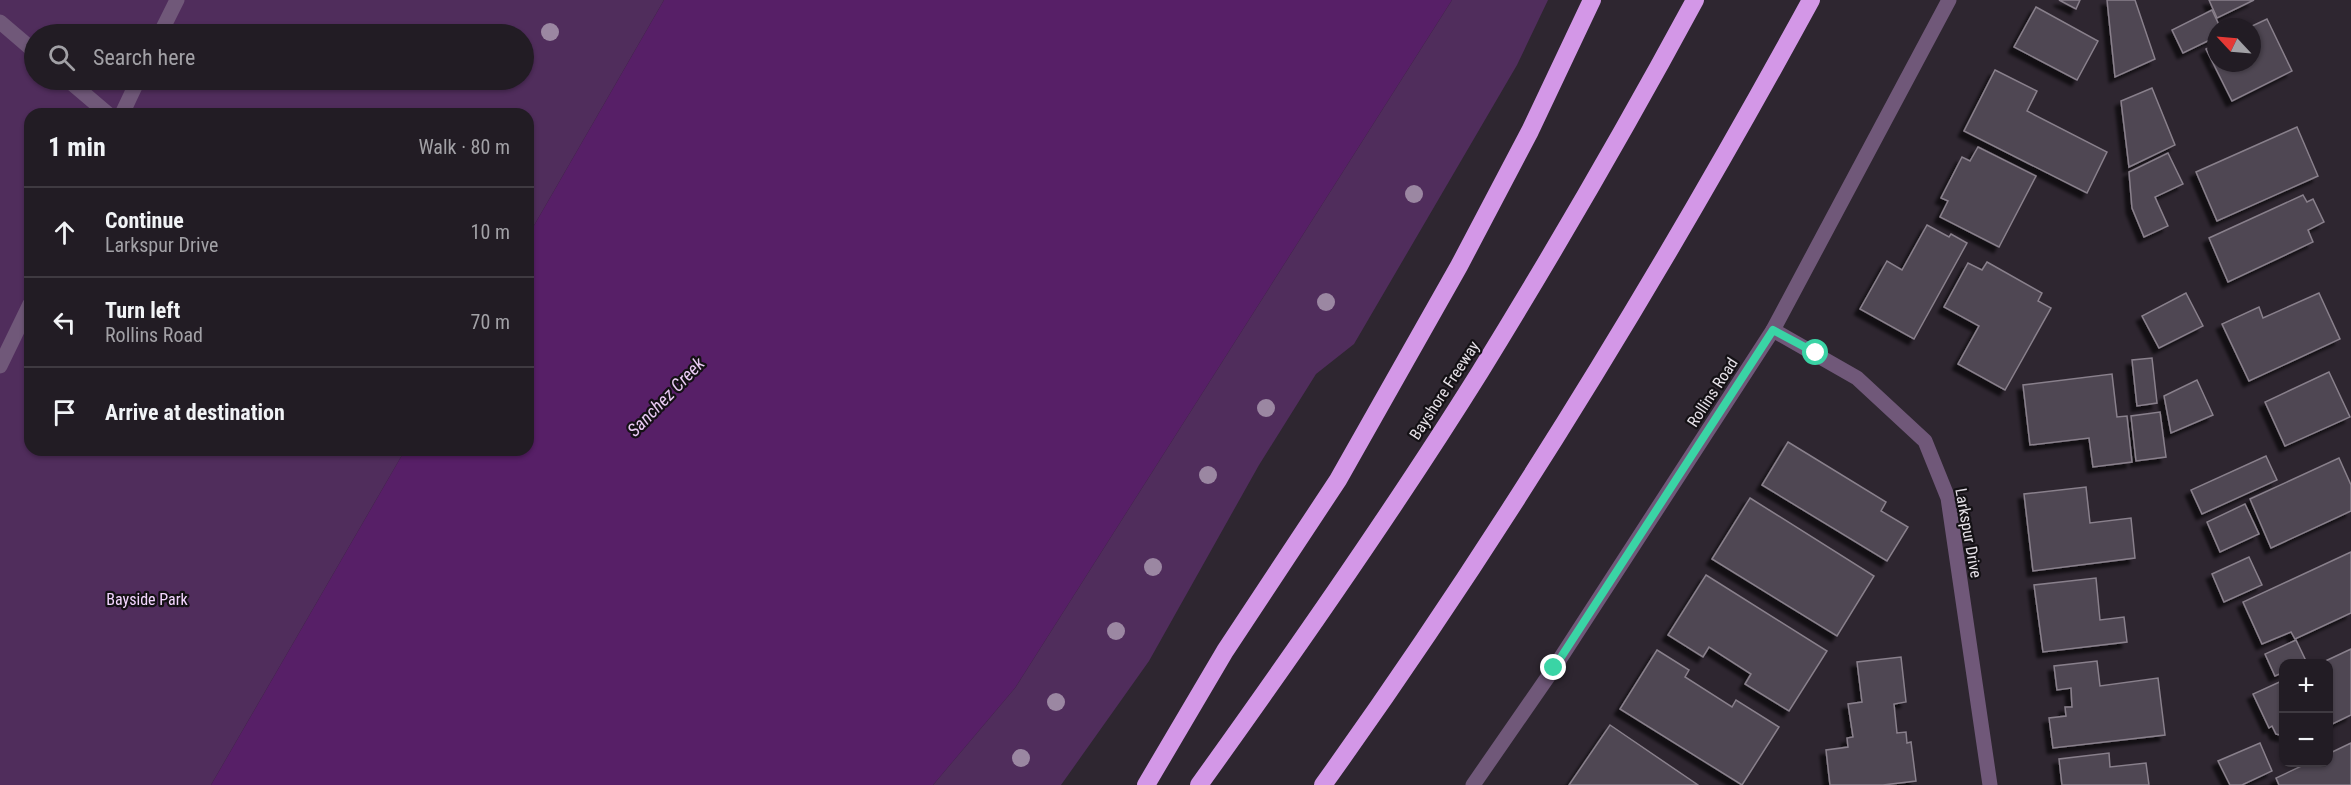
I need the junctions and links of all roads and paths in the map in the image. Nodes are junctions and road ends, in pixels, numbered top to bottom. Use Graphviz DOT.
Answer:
graph roads {
  1 [pos="177,0"];
  2 [pos="1592,0"];
  3 [pos="1695,0"];
  4 [pos="1810,0"];
  5 [pos="1949,0"];
  6 [pos="0,22"];
  7 [pos="165,24"];
  8 [pos="24,42"];
  9 [pos="80,90"];
  10 [pos="133,90"];
  11 [pos="101,108"];
  12 [pos="125,108"];
  13 [pos="24,316"];
  14 [pos="1773,330"];
  15 [pos="0,366"];
  16 [pos="1146,785"];
  17 [pos="1199,785"];
  18 [pos="1323,785"];
  19 [pos="1473,785"];
  20 [pos="1990,785"];
  1 -- 7 [label="street"];
  2 -- 16 [label="highway"];
  3 -- 17 [label="highway, Bayshore Freeway"];
  4 -- 18 [label="highway"];
  5 -- 14 [label="street, Rollins Road"];
  6 -- 8 [label="street"];
  9 -- 11 [label="street"];
  10 -- 12 [label="street"];
  13 -- 15 [label="street"];
  14 -- 19 [label="street, Rollins Road"];
  14 -- 20 [label="street, Larkspur Drive"];
}
